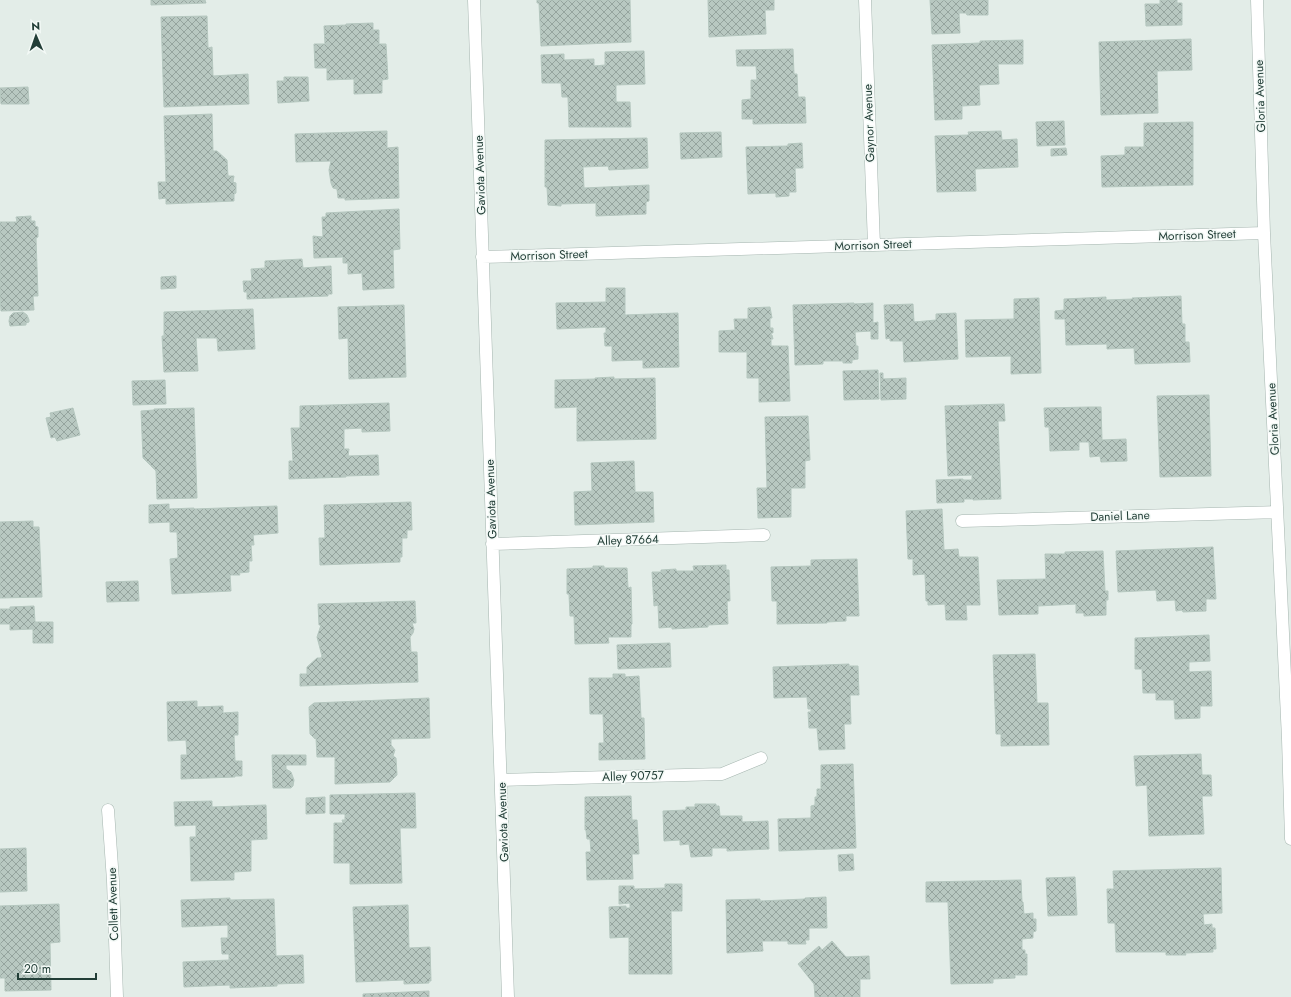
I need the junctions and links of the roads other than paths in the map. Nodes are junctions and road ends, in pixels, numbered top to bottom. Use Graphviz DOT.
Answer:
graph roads {
  1 [pos="474,0"];
  2 [pos="865,0"];
  3 [pos="1257,0"];
  4 [pos="1264,233"];
  5 [pos="874,245"];
  6 [pos="482,257"];
  7 [pos="1277,512"];
  8 [pos="962,522"];
  9 [pos="764,535"];
  10 [pos="492,544"];
  11 [pos="761,758"];
  12 [pos="501,780"];
  13 [pos="108,810"];
  14 [pos="1291,839"];
  15 [pos="117,997"];
  16 [pos="508,997"];
  1 -- 6 [label="street, Gaviota Avenue"];
  2 -- 5 [label="street, Gaynor Avenue"];
  3 -- 4 [label="street, Gloria Avenue"];
  4 -- 5 [label="street, Morrison Street"];
  4 -- 7 [label="street, Gloria Avenue"];
  5 -- 6 [label="street, Morrison Street"];
  6 -- 10 [label="street, Gaviota Avenue"];
  7 -- 8 [label="street, Daniel Lane"];
  7 -- 14 [label="street, Gloria Avenue"];
  9 -- 10 [label="street, Alley 87664"];
  10 -- 12 [label="street, Gaviota Avenue"];
  11 -- 12 [label="street, Alley 90757"];
  12 -- 16 [label="street, Gaviota Avenue"];
  13 -- 15 [label="street, Collett Avenue"];
}
